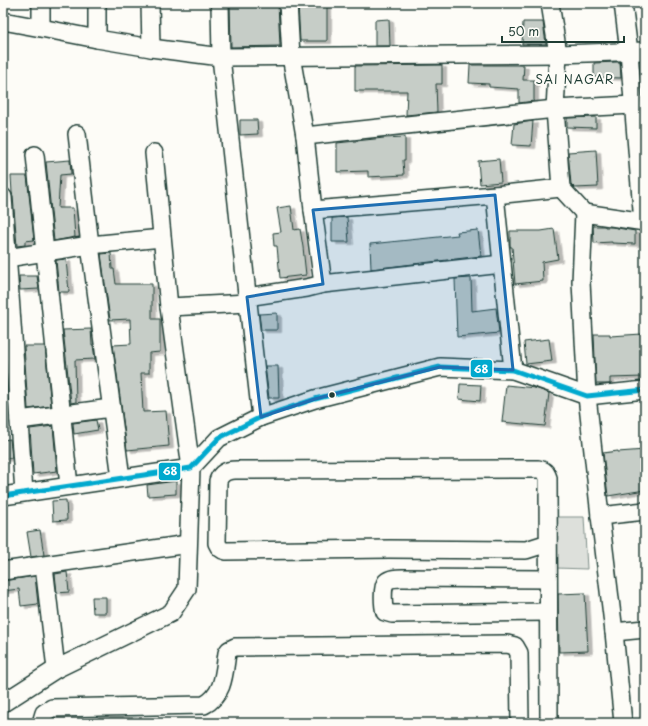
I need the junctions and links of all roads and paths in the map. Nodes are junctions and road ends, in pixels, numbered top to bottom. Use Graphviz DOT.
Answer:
graph roads {
  1 [pos="41,3"];
  2 [pos="97,3"];
  3 [pos="150,3"];
  4 [pos="220,3"];
  5 [pos="288,3"];
  6 [pos="550,3"];
  7 [pos="623,3"];
  8 [pos="3,21"];
  9 [pos="42,28"];
  10 [pos="97,39"];
  11 [pos="151,48"];
  12 [pos="637,52"];
  13 [pos="558,54"];
  14 [pos="291,56"];
  15 [pos="221,57"];
  16 [pos="634,105"];
  17 [pos="555,109"];
  18 [pos="77,134"];
  19 [pos="305,136"];
  20 [pos="154,153"];
  21 [pos="35,155"];
  22 [pos="561,188"];
  23 [pos="495,196"];
  24 [pos="3,197"];
  25 [pos="313,210"];
  26 [pos="584,213"];
  27 [pos="644,222"];
  28 [pos="162,238"];
  29 [pos="90,245"];
  30 [pos="45,252"];
  31 [pos="502,264"];
  32 [pos="6,268"];
  33 [pos="323,284"];
  34 [pos="247,300"];
  35 [pos="170,307"];
  36 [pos="513,370"];
  37 [pos="645,390"];
  38 [pos="587,396"];
  39 [pos="112,408"];
  40 [pos="62,415"];
  41 [pos="260,418"];
  42 [pos="19,420"];
  43 [pos="191,468"];
  44 [pos="121,478"];
  45 [pos="69,486"];
  46 [pos="24,492"];
  47 [pos="3,496"];
  48 [pos="645,511"];
  49 [pos="600,516"];
  50 [pos="188,544"];
  51 [pos="548,547"];
  52 [pos="44,566"];
  53 [pos="3,571"];
  54 [pos="548,579"];
  55 [pos="548,612"];
  56 [pos="645,629"];
  57 [pos="614,632"];
  58 [pos="56,669"];
  59 [pos="3,703"];
  60 [pos="41,723"];
  61 [pos="520,723"];
  62 [pos="549,723"];
  63 [pos="623,723"];
  1 -- 9 [label="street"];
  2 -- 10 [label="street"];
  3 -- 11 [label="street"];
  4 -- 15 [label="street"];
  5 -- 14 [label="street"];
  6 -- 13 [label="street"];
  7 -- 12 [label="street"];
  8 -- 9 [label="street"];
  9 -- 10 [label="street"];
  10 -- 11 [label="street"];
  11 -- 15 [label="street"];
  12 -- 13 [label="street"];
  12 -- 16 [label="street"];
  13 -- 14 [label="street"];
  13 -- 17 [label="street"];
  14 -- 15 [label="street"];
  14 -- 19 [label="street"];
  15 -- 34 [label="street"];
  16 -- 17 [label="street"];
  16 -- 27 [label="street"];
  17 -- 19 [label="street"];
  17 -- 22 [label="street"];
  18 -- 29 [label="street"];
  19 -- 25 [label="street"];
  20 -- 28 [label="street"];
  21 -- 30 [label="street"];
  22 -- 23 [label="street"];
  22 -- 26 [label="street"];
  23 -- 25 [label="street"];
  23 -- 31 [label="street"];
  24 -- 32 [label="street"];
  25 -- 33 [label="street"];
  26 -- 27 [label="street"];
  26 -- 38 [label="street"];
  28 -- 29 [label="street"];
  28 -- 35 [label="street"];
  29 -- 30 [label="street"];
  29 -- 39 [label="street"];
  30 -- 32 [label="street"];
  30 -- 40 [label="street"];
  31 -- 33 [label="street"];
  31 -- 36 [label="street"];
  32 -- 42 [label="street"];
  33 -- 34 [label="street"];
  34 -- 35 [label="street"];
  34 -- 41 [label="street"];
  35 -- 43 [label="street"];
  36 -- 38 [label="street"];
  36 -- 41 [label="street"];
  37 -- 38 [label="street"];
  38 -- 49 [label="street"];
  39 -- 40 [label="street"];
  39 -- 44 [label="street"];
  40 -- 42 [label="street"];
  40 -- 45 [label="street"];
  41 -- 43 [label="street"];
  42 -- 46 [label="street"];
  43 -- 44 [label="street"];
  43 -- 50 [label="street"];
  44 -- 45 [label="street"];
  45 -- 46 [label="street"];
  46 -- 47 [label="street"];
  48 -- 49 [label="street"];
  49 -- 57 [label="street"];
  50 -- 52 [label="street"];
  50 -- 58 [label="street"];
  51 -- 51 [label="street"];
  51 -- 54 [label="street"];
  52 -- 53 [label="street"];
  52 -- 58 [label="street"];
  54 -- 55 [label="street"];
  54 -- 55 [label="street"];
  55 -- 62 [label="street"];
  56 -- 57 [label="street"];
  57 -- 63 [label="street"];
  58 -- 59 [label="street"];
  60 -- 61 [label="street"];
}
